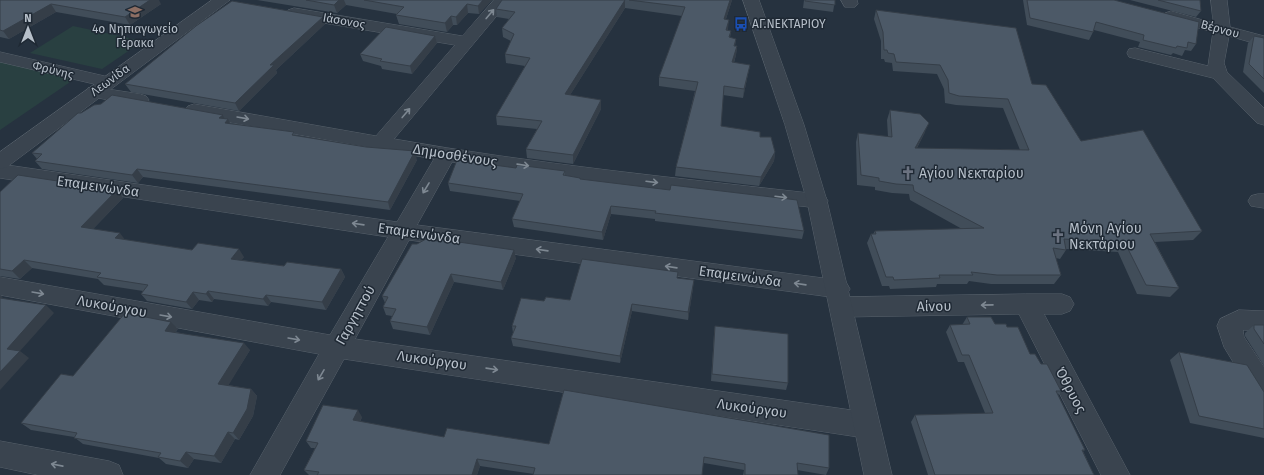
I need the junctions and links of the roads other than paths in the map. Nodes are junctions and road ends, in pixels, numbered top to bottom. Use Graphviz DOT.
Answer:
graph roads {
  1 [pos="502,0"];
  2 [pos="751,0"];
  3 [pos="1219,0"];
  4 [pos="226,1"];
  5 [pos="278,10"];
  6 [pos="1156,12"];
  7 [pos="1222,29"];
  8 [pos="1264,41"];
  9 [pos="466,42"];
  10 [pos="1135,53"];
  11 [pos="0,57"];
  12 [pos="1219,74"];
  13 [pos="100,87"];
  14 [pos="156,103"];
  15 [pos="179,107"];
  16 [pos="1264,119"];
  17 [pos="381,143"];
  18 [pos="446,155"];
  19 [pos="1,162"];
  20 [pos="818,201"];
  21 [pos="401,231"];
  22 [pos="0,286"];
  23 [pos="840,298"];
  24 [pos="1026,304"];
  25 [pos="1062,304"];
  26 [pos="1264,321"];
  27 [pos="338,347"];
  28 [pos="1264,390"];
  29 [pos="865,424"];
  30 [pos="0,454"];
  31 [pos="109,475"];
  32 [pos="264,475"];
  33 [pos="878,475"];
  34 [pos="1116,475"];
  9 -- 1 [label="street, one-way"];
  2 -- 20 [label="street"];
  3 -- 7 [label="street"];
  4 -- 13 [label="street, Λεωνίδα"];
  5 -- 9 [label="street, Ιάσονος"];
  6 -- 7 [label="street, Βέρνου"];
  7 -- 8 [label="street, Βέρνου"];
  7 -- 12 [label="street"];
  17 -- 9 [label="street, one-way"];
  10 -- 12 [label="street"];
  11 -- 13 [label="street, Φρύνης"];
  12 -- 16 [label="street"];
  13 -- 14 [label="street"];
  13 -- 19 [label="street, Λεωνίδα"];
  15 -- 17 [label="street, Δημοσθένους, one-way"];
  17 -- 18 [label="street, Δημοσθένους"];
  18 -- 20 [label="street, Δημοσθένους, one-way"];
  18 -- 21 [label="street, Γαργηττού, one-way"];
  21 -- 19 [label="street, Επαμεινώνδα, one-way"];
  20 -- 23 [label="street"];
  23 -- 21 [label="street, Επαμεινώνδα, one-way"];
  21 -- 27 [label="street, Γαργηττού"];
  22 -- 27 [label="street, Λυκούργου, one-way"];
  24 -- 23 [label="street, Αίνου, one-way"];
  23 -- 29 [label="street"];
  24 -- 25 [label="street, Αίνου"];
  24 -- 34 [label="street, Όθρυος"];
  26 -- 28 [label="street"];
  27 -- 29 [label="street, Λυκούργου, one-way"];
  27 -- 32 [label="street, Γαργηττού, one-way"];
  29 -- 33 [label="street"];
  31 -- 30 [label="street, one-way"];
}
